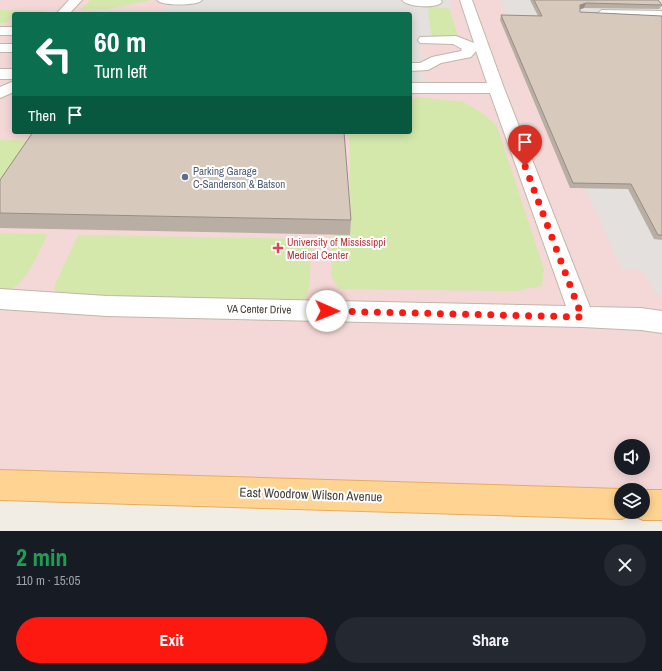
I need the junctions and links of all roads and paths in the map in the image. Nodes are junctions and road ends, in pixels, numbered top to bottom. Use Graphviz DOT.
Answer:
graph roads {
  1 [pos="76,0"];
  2 [pos="163,0"];
  3 [pos="196,0"];
  4 [pos="408,0"];
  5 [pos="466,0"];
  6 [pos="436,2"];
  7 [pos="64,12"];
  8 [pos="592,14"];
  9 [pos="662,15"];
  10 [pos="0,31"];
  11 [pos="12,31"];
  12 [pos="476,47"];
  13 [pos="0,48"];
  14 [pos="12,48"];
  15 [pos="430,62"];
  16 [pos="412,67"];
  17 [pos="0,74"];
  18 [pos="12,74"];
  19 [pos="12,87"];
  20 [pos="412,88"];
  21 [pos="496,88"];
  22 [pos="0,93"];
  23 [pos="0,299"];
  24 [pos="582,317"];
  25 [pos="662,322"];
  26 [pos="0,485"];
  27 [pos="614,504"];
  28 [pos="650,505"];
  29 [pos="662,505"];
  1 -- 7 [label="street"];
  2 -- 3 [label="street"];
  4 -- 6 [label="street"];
  5 -- 12 [label="street"];
  8 -- 9 [label="street"];
  10 -- 11 [label="street"];
  12 -- 15 [label="street"];
  12 -- 15 [label="street"];
  12 -- 21 [label="street"];
  13 -- 14 [label="street"];
  15 -- 16 [label="street"];
  17 -- 18 [label="street"];
  19 -- 22 [label="street"];
  20 -- 21 [label="street"];
  21 -- 24 [label="street"];
  23 -- 24 [label="street, VA Center Drive"];
  24 -- 25 [label="street, VA Center Drive"];
  26 -- 27 [label="main road, East Woodrow Wilson Avenue"];
  28 -- 29 [label="main road"];
}
